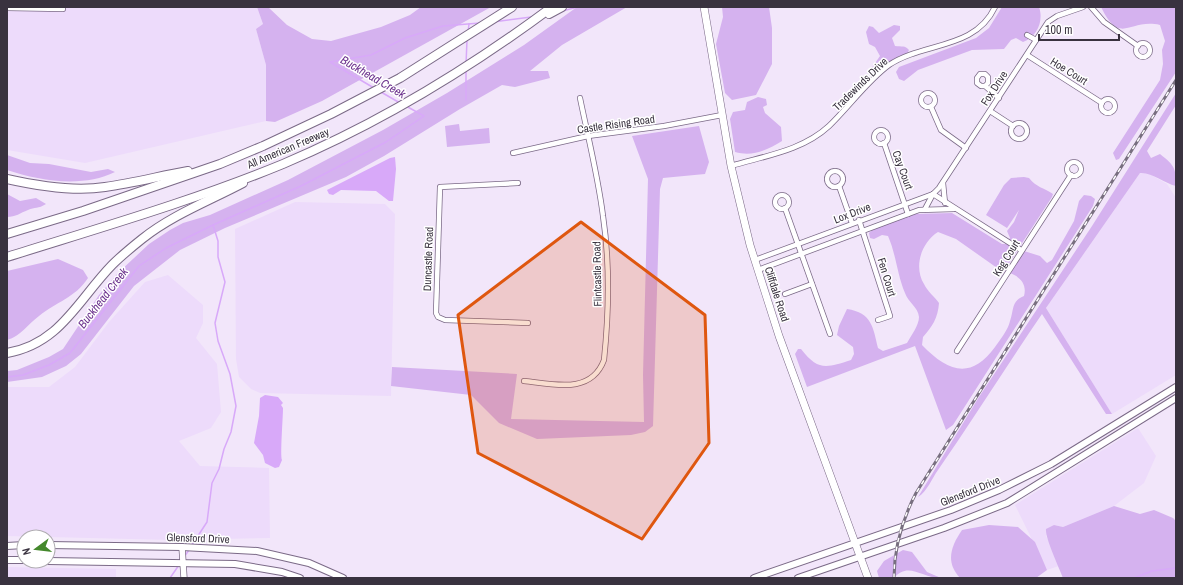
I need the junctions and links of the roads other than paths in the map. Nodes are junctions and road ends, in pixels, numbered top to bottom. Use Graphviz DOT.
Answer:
graph roads {
  1 [pos="512,7"];
  2 [pos="552,7"];
  3 [pos="562,7"];
  4 [pos="704,7"];
  5 [pos="995,7"];
  6 [pos="1083,7"];
  7 [pos="1091,7"];
  8 [pos="7,8"];
  9 [pos="63,9"];
  10 [pos="517,33"];
  11 [pos="1027,35"];
  12 [pos="1036,40"];
  13 [pos="1138,46"];
  14 [pos="1027,55"];
  15 [pos="986,86"];
  16 [pos="580,98"];
  17 [pos="999,98"];
  18 [pos="1102,103"];
  19 [pos="931,107"];
  20 [pos="990,111"];
  21 [pos="722,115"];
  22 [pos="1013,126"];
  23 [pos="588,136"];
  24 [pos="884,143"];
  25 [pos="966,148"];
  26 [pos="513,153"];
  27 [pos="283,163"];
  28 [pos="220,164"];
  29 [pos="731,166"];
  30 [pos="1071,175"];
  31 [pos="7,179"];
  32 [pos="518,183"];
  33 [pos="943,183"];
  34 [pos="838,186"];
  35 [pos="933,194"];
  36 [pos="945,203"];
  37 [pos="905,204"];
  38 [pos="784,208"];
  39 [pos="925,209"];
  40 [pos="954,209"];
  41 [pos="908,214"];
  42 [pos="860,220"];
  43 [pos="852,223"];
  44 [pos="863,230"];
  45 [pos="7,234"];
  46 [pos="797,244"];
  47 [pos="1021,250"];
  48 [pos="801,253"];
  49 [pos="7,257"];
  50 [pos="755,260"];
  51 [pos="758,270"];
  52 [pos="812,284"];
  53 [pos="784,294"];
  54 [pos="878,320"];
  55 [pos="528,323"];
  56 [pos="830,334"];
  57 [pos="957,352"];
  58 [pos="7,353"];
  59 [pos="524,381"];
  60 [pos="1176,387"];
  61 [pos="1176,398"];
  62 [pos="855,543"];
  63 [pos="56,545"];
  64 [pos="182,547"];
  65 [pos="189,548"];
  66 [pos="860,557"];
  67 [pos="56,561"];
  68 [pos="184,564"];
  69 [pos="184,578"];
  70 [pos="300,578"];
  71 [pos="343,578"];
  72 [pos="754,578"];
  73 [pos="798,578"];
  74 [pos="868,578"];
  1 -- 28 [label="highway, All American Freeway"];
  2 -- 10 [label="highway, All American Freeway"];
  3 -- 10 [label="highway"];
  4 -- 21 [label="main road, Cliffdale Road"];
  5 -- 29 [label="street, Tradewinds Drive"];
  6 -- 12 [label="street, Fox Drive"];
  7 -- 13 [label="street"];
  8 -- 9 [label="street"];
  10 -- 27 [label="highway, All American Freeway"];
  11 -- 12 [label="street"];
  12 -- 14 [label="street, Fox Drive"];
  14 -- 17 [label="street, Fox Drive"];
  14 -- 18 [label="street, Hoe Court"];
  15 -- 17 [label="street"];
  16 -- 23 [label="street, Flintcastle Road"];
  17 -- 20 [label="street, Fox Drive"];
  19 -- 25 [label="street"];
  20 -- 22 [label="street"];
  20 -- 25 [label="street, Fox Drive"];
  21 -- 23 [label="street, Castle Rising Road"];
  21 -- 29 [label="main road, Cliffdale Road"];
  23 -- 26 [label="street, Castle Rising Road"];
  23 -- 59 [label="street, Flintcastle Road"];
  24 -- 37 [label="street, Cay Court"];
  25 -- 33 [label="street, Fox Drive"];
  27 -- 49 [label="highway, All American Freeway"];
  27 -- 58 [label="highway"];
  28 -- 31 [label="highway"];
  28 -- 45 [label="highway, All American Freeway"];
  29 -- 50 [label="main road, Cliffdale Road"];
  30 -- 47 [label="street, Keg Court"];
  32 -- 55 [label="street, Duncastle Road"];
  33 -- 35 [label="street, Fox Drive"];
  33 -- 36 [label="street"];
  34 -- 43 [label="street"];
  35 -- 36 [label="street"];
  35 -- 37 [label="street, Lox Drive"];
  35 -- 39 [label="street"];
  36 -- 40 [label="street"];
  37 -- 41 [label="street, Cay Court"];
  37 -- 42 [label="street, Lox Drive"];
  38 -- 46 [label="street"];
  39 -- 40 [label="street, Lox Drive"];
  39 -- 41 [label="street, Lox Drive"];
  40 -- 47 [label="street"];
  41 -- 44 [label="street, Lox Drive"];
  42 -- 43 [label="street, Lox Drive"];
  42 -- 44 [label="street"];
  43 -- 46 [label="street, Lox Drive"];
  44 -- 48 [label="street, Lox Drive"];
  44 -- 54 [label="street, Fen Court"];
  46 -- 48 [label="street"];
  46 -- 50 [label="street, Lox Drive"];
  47 -- 57 [label="street, Keg Court"];
  48 -- 51 [label="street, Lox Drive"];
  48 -- 52 [label="street"];
  50 -- 51 [label="main road, Cliffdale Road"];
  51 -- 62 [label="main road, Cliffdale Road"];
  52 -- 53 [label="street"];
  52 -- 56 [label="street"];
  60 -- 62 [label="main road, Glensford Drive"];
  61 -- 66 [label="main road"];
  62 -- 66 [label="main road, Cliffdale Road"];
  62 -- 72 [label="main road, Glensford Drive"];
  63 -- 64 [label="main road, Glensford Drive"];
  64 -- 65 [label="main road, Glensford Drive"];
  64 -- 68 [label="street"];
  65 -- 68 [label="street"];
  65 -- 71 [label="main road, Glensford Drive"];
  66 -- 73 [label="main road"];
  66 -- 74 [label="main road, Cliffdale Road"];
  67 -- 68 [label="main road"];
  68 -- 69 [label="street"];
  68 -- 70 [label="main road"];
}
